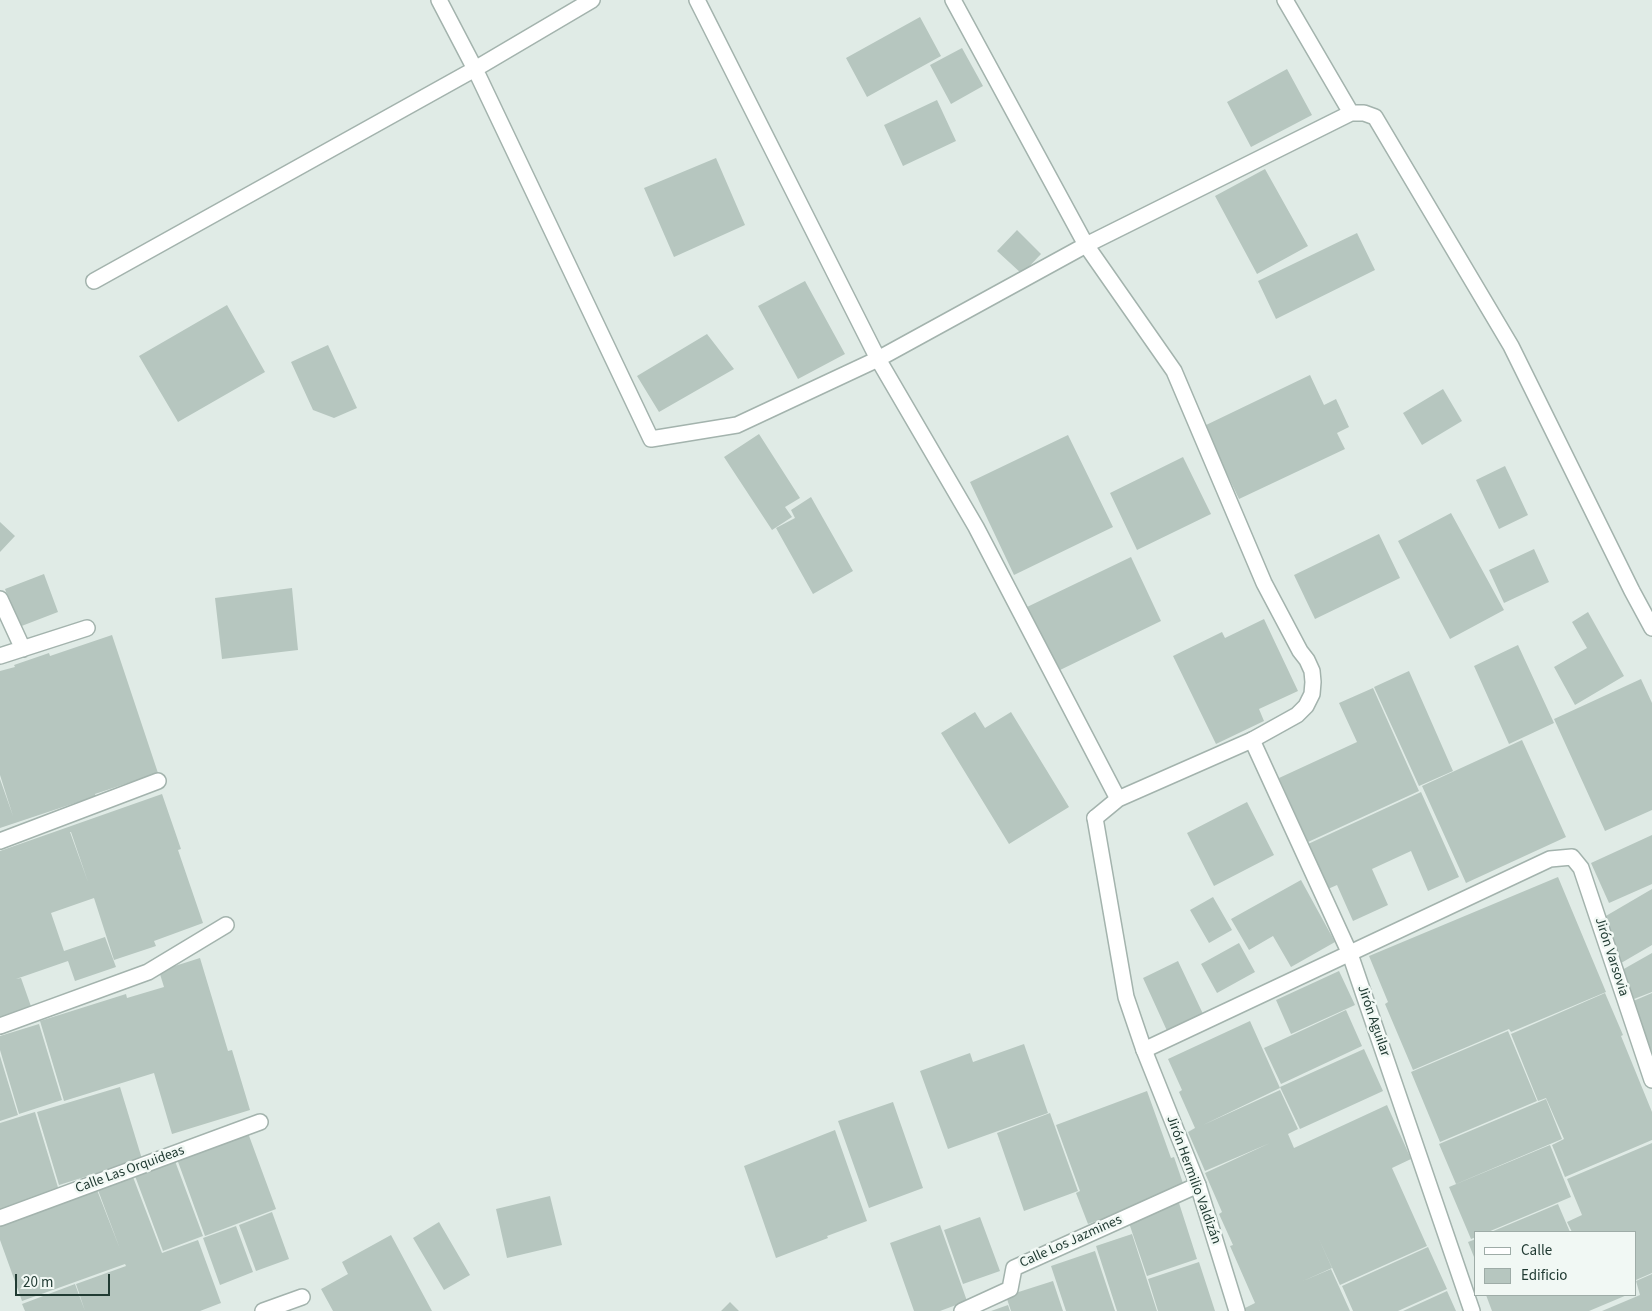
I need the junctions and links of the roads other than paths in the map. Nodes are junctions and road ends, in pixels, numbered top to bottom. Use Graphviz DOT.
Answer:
graph roads {
  1 [pos="439,0"];
  2 [pos="592,0"];
  3 [pos="697,0"];
  4 [pos="953,0"];
  5 [pos="1285,0"];
  6 [pos="475,69"];
  7 [pos="1351,113"];
  8 [pos="1086,245"];
  9 [pos="94,281"];
  10 [pos="878,359"];
  11 [pos="0,599"];
  12 [pos="87,628"];
  13 [pos="1652,628"];
  14 [pos="23,649"];
  15 [pos="0,656"];
  16 [pos="1252,740"];
  17 [pos="158,781"];
  18 [pos="1118,798"];
  19 [pos="0,840"];
  20 [pos="226,925"];
  21 [pos="1350,954"];
  22 [pos="0,1026"];
  23 [pos="1144,1050"];
  24 [pos="1652,1080"];
  25 [pos="260,1122"];
  26 [pos="1198,1185"];
  27 [pos="0,1218"];
  28 [pos="302,1297"];
  29 [pos="263,1311"];
  30 [pos="962,1311"];
  31 [pos="1237,1311"];
  32 [pos="1472,1311"];
  1 -- 6 [label="street"];
  2 -- 6 [label="street"];
  3 -- 10 [label="street"];
  4 -- 8 [label="street"];
  5 -- 7 [label="street"];
  6 -- 9 [label="street"];
  6 -- 10 [label="street"];
  7 -- 8 [label="street"];
  7 -- 13 [label="street"];
  8 -- 10 [label="street"];
  8 -- 16 [label="street"];
  10 -- 18 [label="street"];
  11 -- 14 [label="street"];
  12 -- 14 [label="street"];
  14 -- 15 [label="street"];
  16 -- 18 [label="street"];
  16 -- 21 [label="street, Jirón Aguilar"];
  17 -- 19 [label="street"];
  18 -- 23 [label="street, Jirón Hermilio Valdizán"];
  20 -- 22 [label="street"];
  21 -- 23 [label="street"];
  21 -- 24 [label="street, Jirón Varsovia"];
  21 -- 32 [label="street, Jirón Aguilar"];
  23 -- 26 [label="street, Jirón Hermilio Valdizán"];
  25 -- 27 [label="street, Calle Las Orquideas"];
  26 -- 30 [label="street, Calle Los Jazmines"];
  26 -- 31 [label="street, Jirón Hermilio Valdizán"];
  28 -- 29 [label="street"];
}
